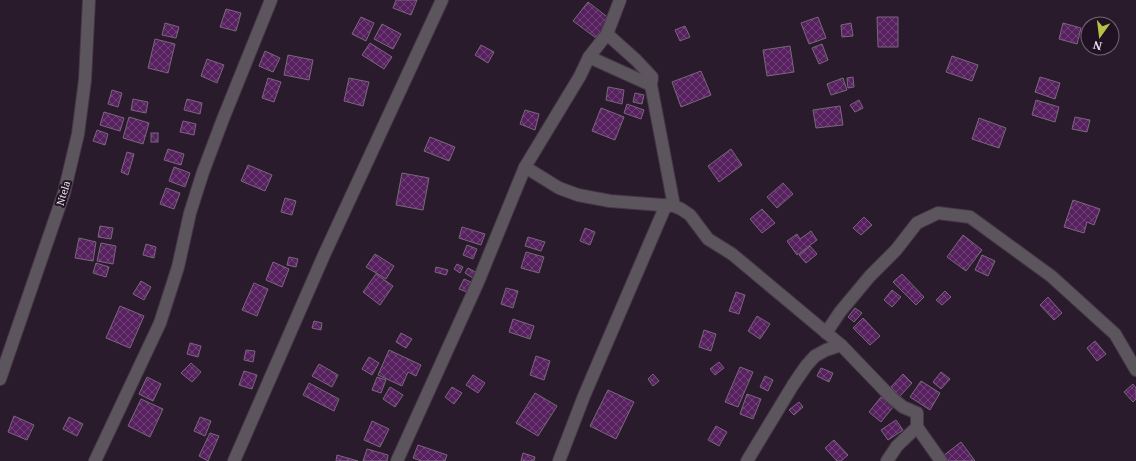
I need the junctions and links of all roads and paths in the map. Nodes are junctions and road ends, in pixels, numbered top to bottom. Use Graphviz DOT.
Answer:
graph roads {
  1 [pos="89,0"];
  2 [pos="271,0"];
  3 [pos="442,0"];
  4 [pos="620,0"];
  5 [pos="607,34"];
  6 [pos="589,57"];
  7 [pos="651,85"];
  8 [pos="525,167"];
  9 [pos="670,205"];
  10 [pos="826,333"];
  11 [pos="841,345"];
  12 [pos="1136,370"];
  13 [pos="0,379"];
  14 [pos="917,427"];
  15 [pos="95,461"];
  16 [pos="234,461"];
  17 [pos="396,461"];
  18 [pos="559,461"];
  19 [pos="747,461"];
  20 [pos="887,461"];
  21 [pos="941,461"];
  1 -- 13 [label="street, Ntela"];
  2 -- 15 [label="street"];
  3 -- 16 [label="street"];
  4 -- 5 [label="street"];
  5 -- 6 [label="street"];
  5 -- 9 [label="street"];
  6 -- 7 [label="street"];
  6 -- 8 [label="street"];
  8 -- 9 [label="street"];
  8 -- 17 [label="street"];
  9 -- 10 [label="street"];
  9 -- 18 [label="street"];
  10 -- 11 [label="street"];
  10 -- 12 [label="street"];
  11 -- 14 [label="street"];
  11 -- 19 [label="street"];
  14 -- 20 [label="street"];
  14 -- 21 [label="street"];
}
